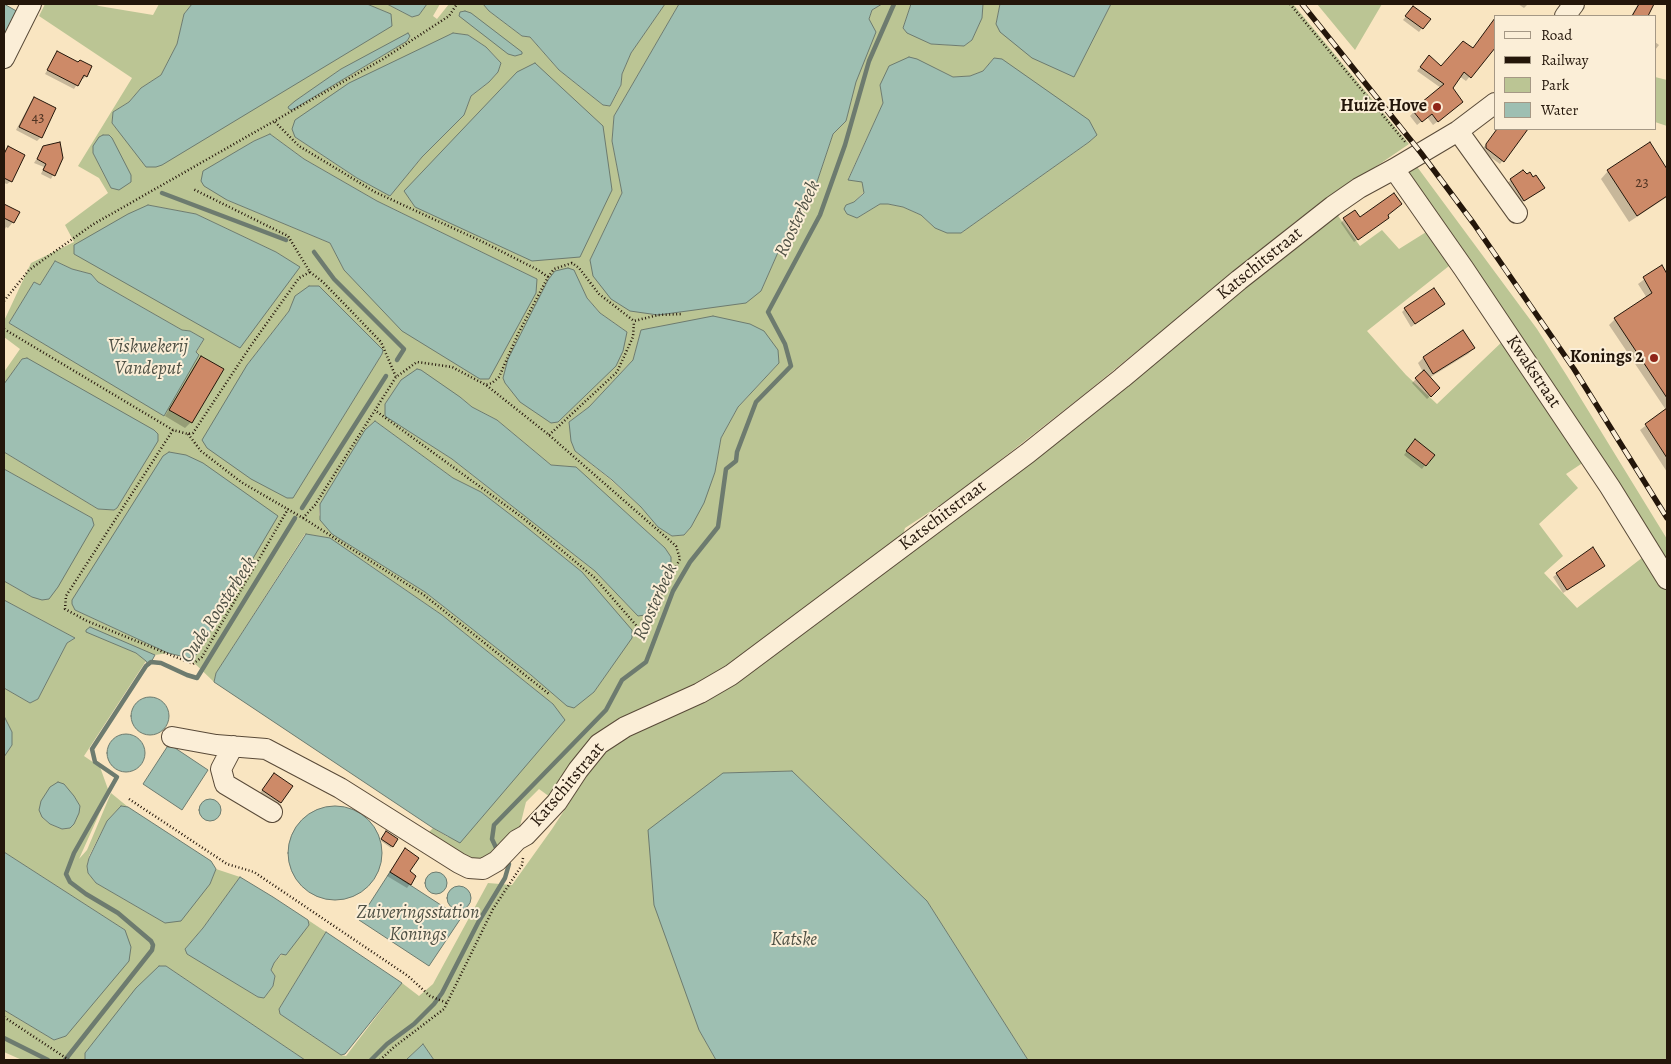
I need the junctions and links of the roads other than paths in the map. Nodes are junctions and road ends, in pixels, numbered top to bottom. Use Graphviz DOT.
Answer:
graph roads {
  1 [pos="31,4"];
  2 [pos="1574,4"];
  3 [pos="1566,15"];
  4 [pos="4,58"];
  5 [pos="1494,104"];
  6 [pos="1458,131"];
  7 [pos="1394,169"];
  8 [pos="1517,213"];
  9 [pos="1667,579"];
  10 [pos="172,737"];
  11 [pos="233,746"];
  12 [pos="272,812"];
  1 -- 4 [label="street"];
  2 -- 3 [label="street"];
  5 -- 6 [label="street, Katschitstraat"];
  6 -- 7 [label="street, Katschitstraat"];
  6 -- 8 [label="street"];
  7 -- 9 [label="street, Kwakstraat"];
  7 -- 11 [label="street, Katschitstraat"];
  10 -- 11 [label="street"];
  11 -- 12 [label="street"];
}
